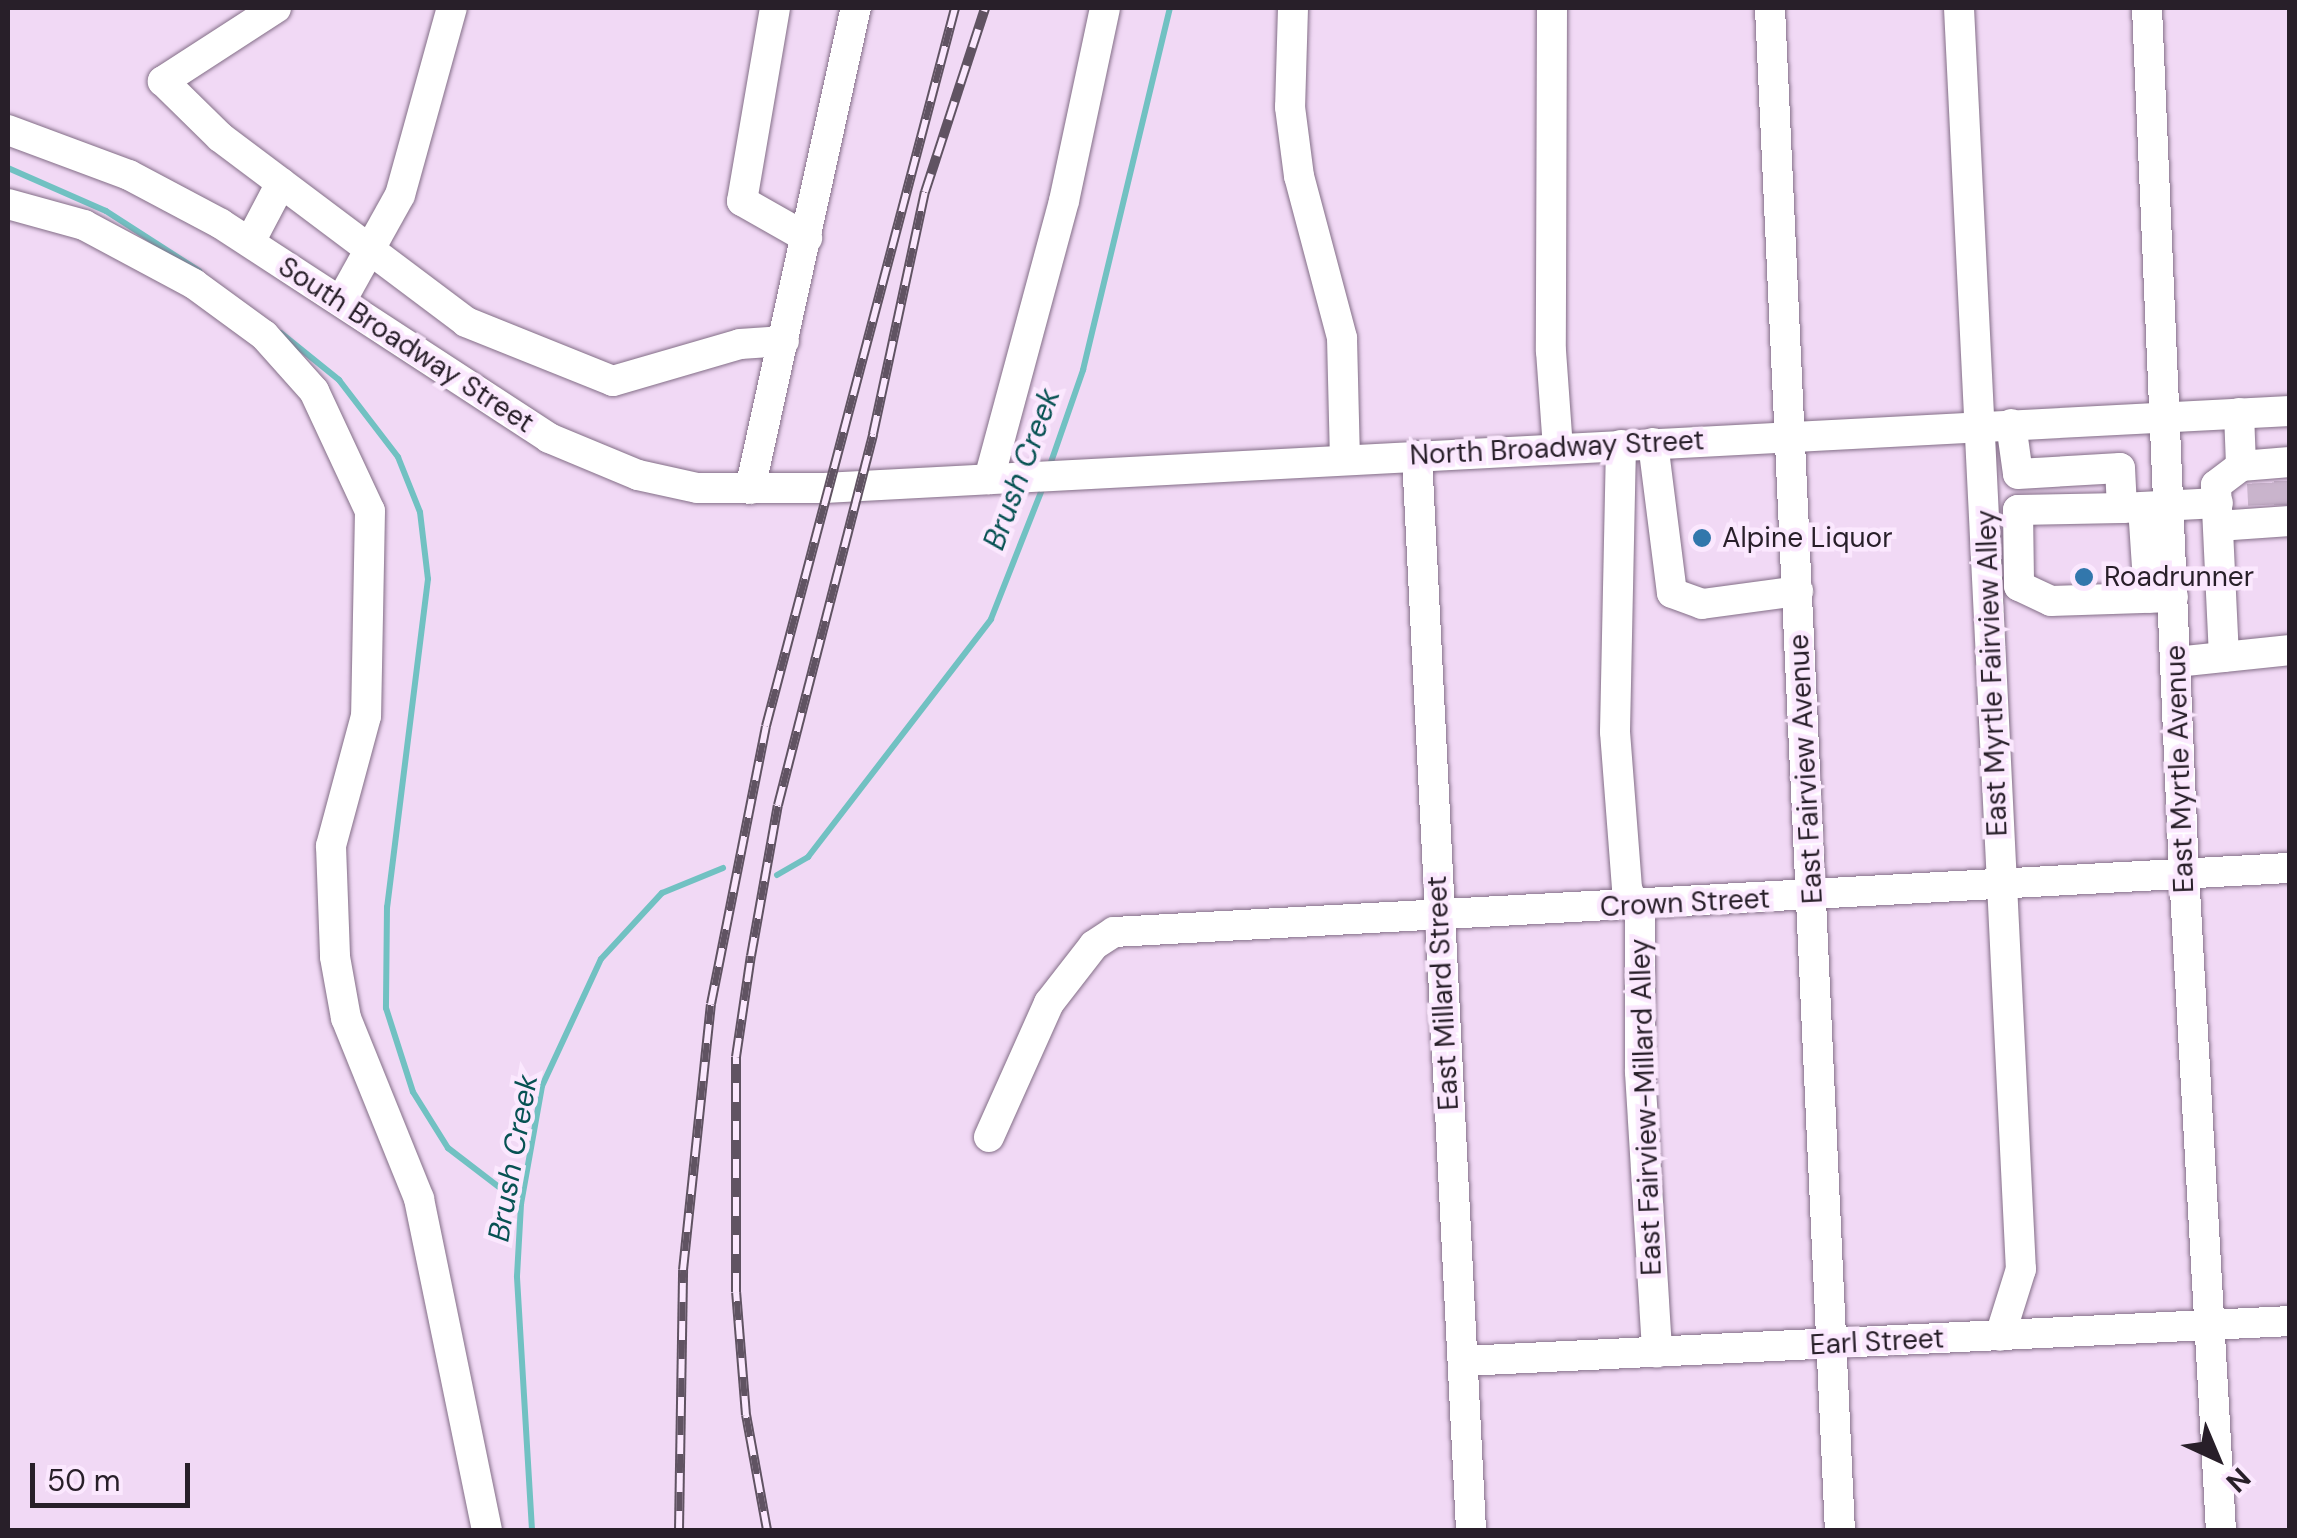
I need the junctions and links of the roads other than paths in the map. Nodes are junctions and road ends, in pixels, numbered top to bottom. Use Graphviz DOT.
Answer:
graph roads {
  1 [pos="276,8"];
  2 [pos="452,8"];
  3 [pos="775,8"];
  4 [pos="856,8"];
  5 [pos="1105,8"];
  6 [pos="1293,8"];
  7 [pos="1770,8"];
  8 [pos="1960,8"];
  9 [pos="2147,8"];
  10 [pos="1550,9"];
  11 [pos="8,130"];
  12 [pos="281,183"];
  13 [pos="8,204"];
  14 [pos="807,238"];
  15 [pos="250,242"];
  16 [pos="371,250"];
  17 [pos="341,301"];
  18 [pos="784,341"];
  19 [pos="2290,411"];
  20 [pos="2239,413"];
  21 [pos="2167,416"];
  22 [pos="2122,418"];
  23 [pos="2064,421"];
  24 [pos="1997,425"];
  25 [pos="1791,436"];
  26 [pos="1653,443"];
  27 [pos="1621,445"];
  28 [pos="1558,448"];
  29 [pos="1417,456"];
  30 [pos="1345,459"];
  31 [pos="2120,468"];
  32 [pos="2066,471"];
  33 [pos="2018,474"];
  34 [pos="1001,478"];
  35 [pos="824,488"];
  36 [pos="750,489"];
  37 [pos="2275,490"];
  38 [pos="2145,507"];
  39 [pos="1985,510"];
  40 [pos="2018,510"];
  41 [pos="2218,514"];
  42 [pos="1798,591"];
  43 [pos="2161,598"];
  44 [pos="2290,650"];
  45 [pos="2224,657"];
  46 [pos="2176,662"];
  47 [pos="2290,868"];
  48 [pos="2184,873"];
  49 [pos="2001,885"];
  50 [pos="1812,898"];
  51 [pos="1636,906"];
  52 [pos="1439,914"];
  53 [pos="990,1137"];
  54 [pos="2290,1321"];
  55 [pos="2207,1325"];
  56 [pos="2000,1336"];
  57 [pos="1831,1345"];
  58 [pos="1656,1352"];
  59 [pos="1464,1361"];
  60 [pos="487,1530"];
  61 [pos="1471,1530"];
  62 [pos="1840,1530"];
  63 [pos="2221,1530"];
  1 -- 12 [label="street"];
  2 -- 16 [label="street"];
  3 -- 14 [label="street"];
  4 -- 14 [label="street"];
  5 -- 34 [label="street"];
  6 -- 30 [label="street"];
  7 -- 25 [label="street, East Fairview Avenue"];
  8 -- 24 [label="street, East Myrtle Fairview Alley"];
  9 -- 21 [label="street, East Myrtle Avenue"];
  10 -- 28 [label="street"];
  11 -- 15 [label="street, South Broadway Street"];
  12 -- 15 [label="street"];
  12 -- 16 [label="street"];
  13 -- 60 [label="street"];
  14 -- 18 [label="street"];
  15 -- 17 [label="street, South Broadway Street"];
  16 -- 17 [label="street"];
  16 -- 18 [label="street"];
  17 -- 36 [label="street, South Broadway Street"];
  18 -- 36 [label="street"];
  19 -- 20 [label="street, North Broadway Street"];
  20 -- 21 [label="street, North Broadway Street"];
  20 -- 37 [label="street"];
  21 -- 22 [label="street, North Broadway Street"];
  21 -- 38 [label="street, East Myrtle Avenue"];
  22 -- 23 [label="street, North Broadway Street"];
  22 -- 31 [label="street"];
  23 -- 24 [label="street, North Broadway Street"];
  23 -- 32 [label="street"];
  24 -- 25 [label="street, North Broadway Street"];
  24 -- 33 [label="street"];
  24 -- 39 [label="street, East Myrtle Fairview Alley"];
  25 -- 26 [label="street, North Broadway Street"];
  25 -- 42 [label="street, East Fairview Avenue"];
  26 -- 27 [label="street, North Broadway Street"];
  26 -- 42 [label="street"];
  27 -- 28 [label="street, North Broadway Street"];
  27 -- 51 [label="street, East Fairview-Millard Alley"];
  28 -- 29 [label="street, North Broadway Street"];
  29 -- 30 [label="street, North Broadway Street"];
  29 -- 52 [label="street, East Millard Street"];
  30 -- 34 [label="street, North Broadway Street"];
  31 -- 32 [label="street"];
  31 -- 38 [label="street"];
  32 -- 33 [label="street"];
  33 -- 40 [label="street"];
  34 -- 35 [label="street, North Broadway Street"];
  35 -- 36 [label="street, South Broadway Street"];
  37 -- 41 [label="street"];
  37 -- 41 [label="street"];
  38 -- 40 [label="street"];
  38 -- 41 [label="street"];
  38 -- 43 [label="street, East Myrtle Avenue"];
  39 -- 40 [label="street"];
  39 -- 49 [label="street, East Myrtle Fairview Alley"];
  40 -- 43 [label="street"];
  41 -- 45 [label="street"];
  42 -- 50 [label="street, East Fairview Avenue"];
  43 -- 46 [label="street, East Myrtle Avenue"];
  44 -- 45 [label="street"];
  45 -- 46 [label="street"];
  46 -- 48 [label="street, East Myrtle Avenue"];
  47 -- 48 [label="street, Crown Street"];
  48 -- 49 [label="street, Crown Street"];
  48 -- 55 [label="street, East Myrtle Avenue"];
  49 -- 50 [label="street, Crown Street"];
  49 -- 56 [label="street, East Myrtle Fairview Alley"];
  50 -- 51 [label="street, Crown Street"];
  50 -- 57 [label="street, East Fairview Avenue"];
  51 -- 52 [label="street, Crown Street"];
  51 -- 58 [label="street, East Fairview-Millard Alley"];
  52 -- 53 [label="street, Crown Street"];
  52 -- 59 [label="street, East Millard Street"];
  54 -- 55 [label="street, Earl Street"];
  55 -- 56 [label="street, Earl Street"];
  55 -- 63 [label="street, East Myrtle Avenue"];
  56 -- 57 [label="street, Earl Street"];
  57 -- 58 [label="street, Earl Street"];
  57 -- 62 [label="street, East Fairview Avenue"];
  58 -- 59 [label="street, Earl Street"];
  59 -- 61 [label="street, East Millard Street"];
}
